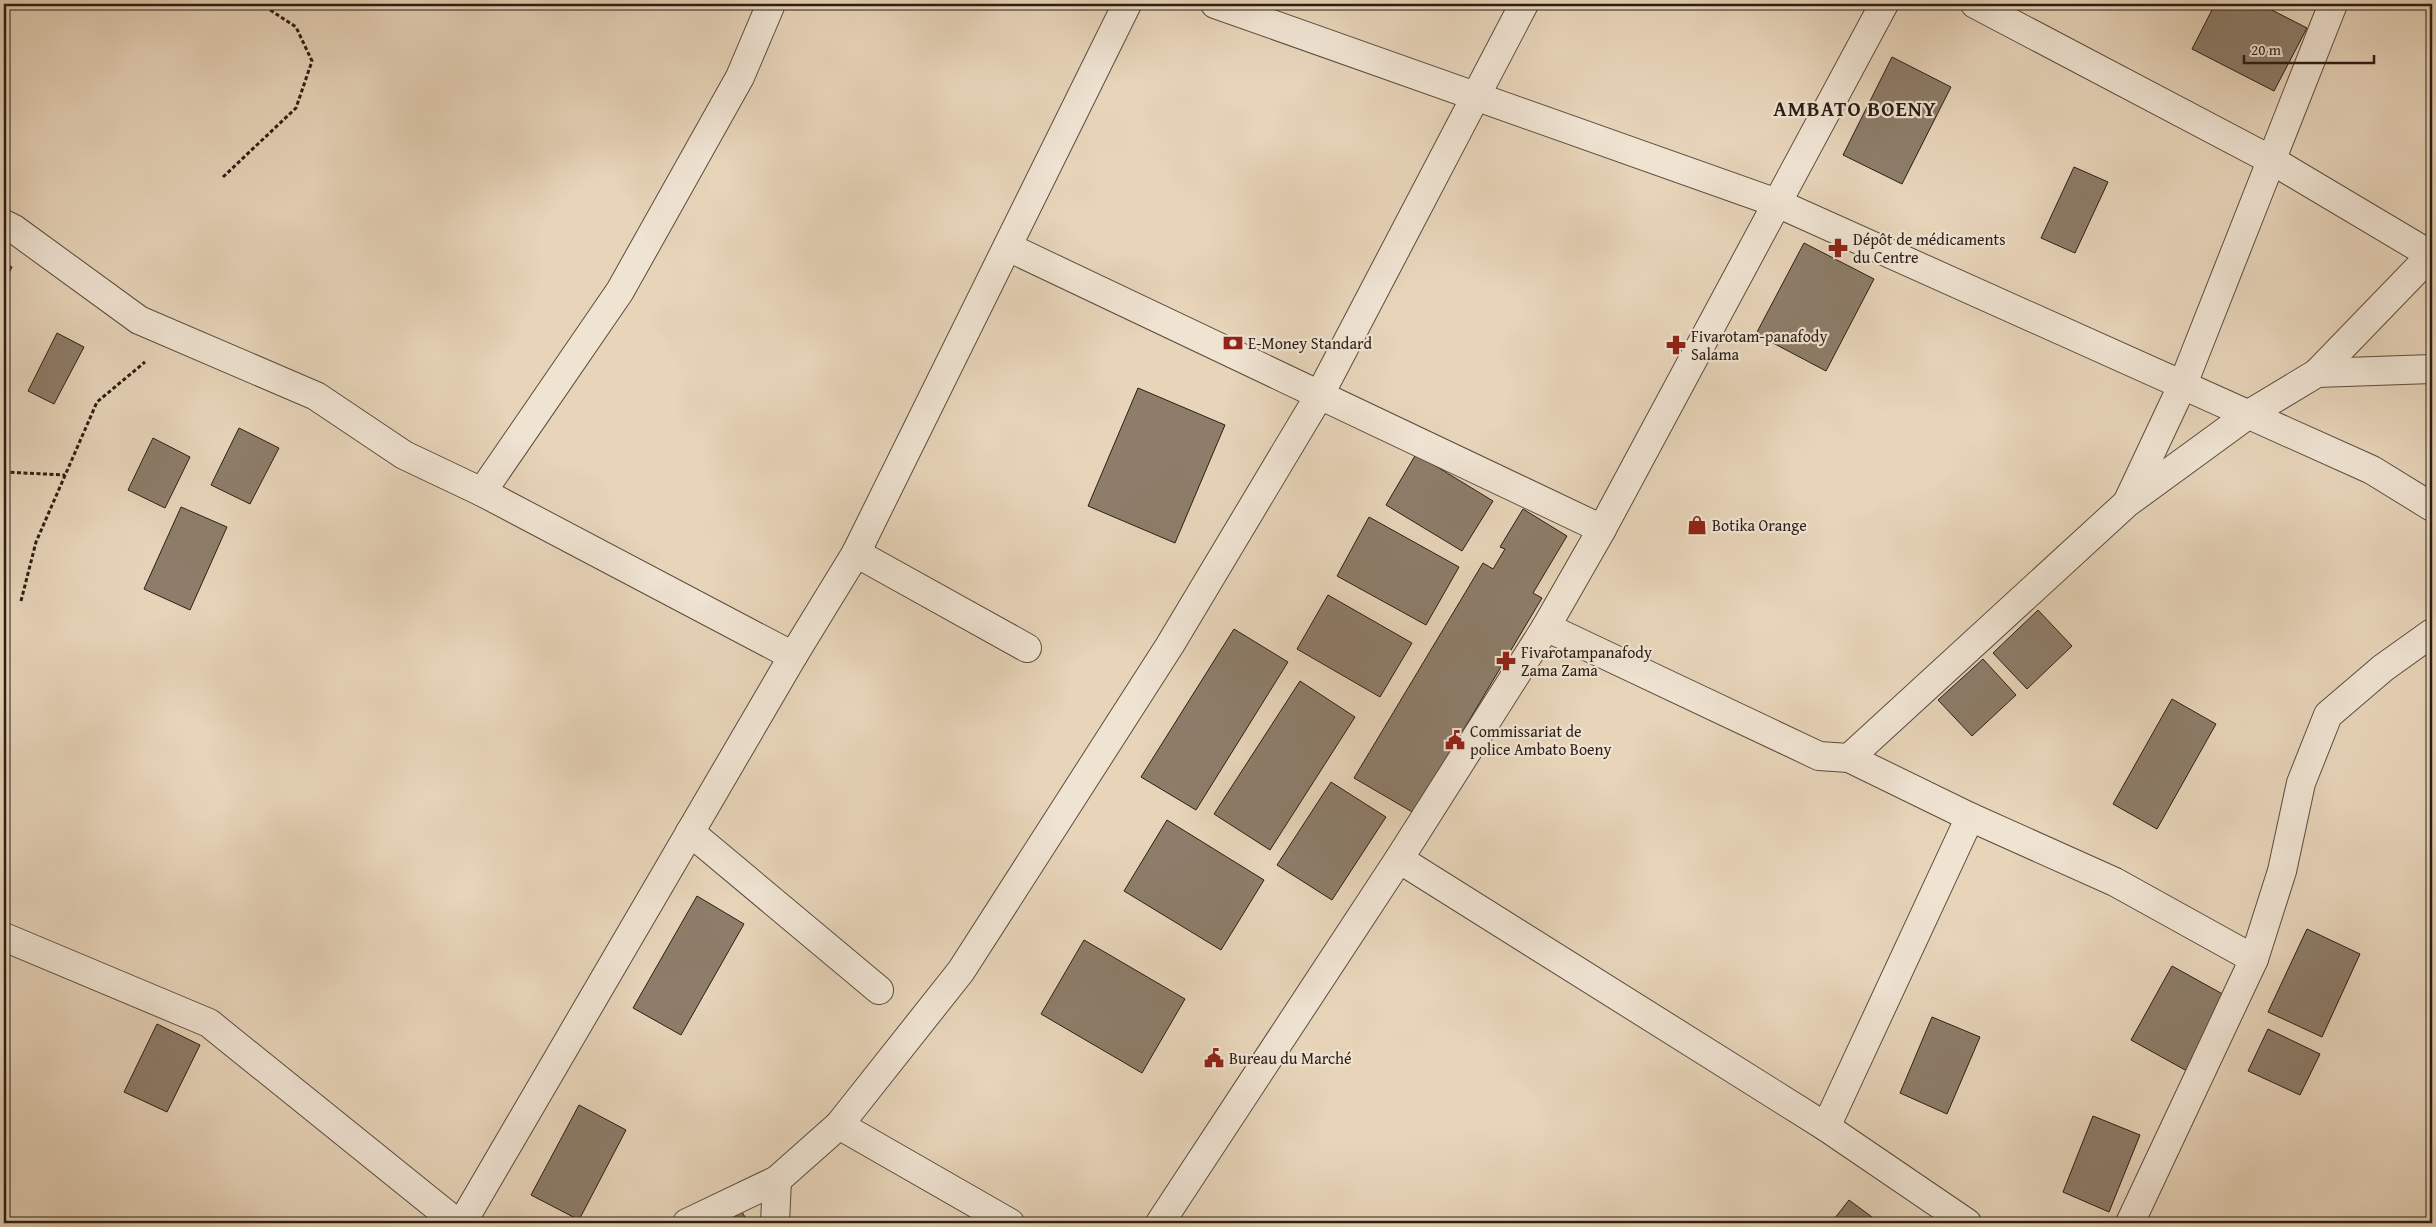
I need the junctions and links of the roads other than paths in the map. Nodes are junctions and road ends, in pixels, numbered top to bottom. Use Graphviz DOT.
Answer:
graph roads {
  1 [pos="771,4"];
  2 [pos="1215,4"];
  3 [pos="1524,4"];
  4 [pos="1884,4"];
  5 [pos="1975,4"];
  6 [pos="2333,4"];
  7 [pos="1123,5"];
  8 [pos="1477,96"];
  9 [pos="2273,161"];
  10 [pos="1777,203"];
  11 [pos="4,224"];
  12 [pos="1008,246"];
  13 [pos="2432,254"];
  14 [pos="2432,369"];
  15 [pos="2317,373"];
  16 [pos="2183,384"];
  17 [pos="1319,396"];
  18 [pos="2249,414"];
  19 [pos="482,492"];
  20 [pos="2127,503"];
  21 [pos="2432,507"];
  22 [pos="1602,529"];
  23 [pos="856,553"];
  24 [pos="1546,627"];
  25 [pos="2432,633"];
  26 [pos="1027,648"];
  27 [pos="793,656"];
  28 [pos="1849,758"];
  29 [pos="1970,818"];
  30 [pos="690,832"];
  31 [pos="1399,859"];
  32 [pos="4,937"];
  33 [pos="2254,959"];
  34 [pos="879,990"];
  35 [pos="839,1125"];
  36 [pos="1826,1127"];
  37 [pos="777,1180"];
  38 [pos="457,1223"];
  39 [pos="462,1223"];
  40 [pos="687,1223"];
  41 [pos="774,1223"];
  42 [pos="1010,1223"];
  43 [pos="1160,1223"];
  44 [pos="1967,1223"];
  45 [pos="2130,1223"];
  1 -- 19 [label="street"];
  2 -- 8 [label="street"];
  3 -- 8 [label="street"];
  4 -- 10 [label="street"];
  5 -- 9 [label="street"];
  6 -- 9 [label="street"];
  7 -- 12 [label="street"];
  8 -- 10 [label="street"];
  8 -- 17 [label="street"];
  9 -- 13 [label="street"];
  9 -- 16 [label="street"];
  10 -- 16 [label="street"];
  10 -- 22 [label="street"];
  11 -- 19 [label="street"];
  12 -- 17 [label="street"];
  12 -- 23 [label="street"];
  13 -- 15 [label="street"];
  14 -- 15 [label="street"];
  15 -- 18 [label="street"];
  16 -- 18 [label="street"];
  16 -- 20 [label="street"];
  17 -- 22 [label="street"];
  17 -- 35 [label="street"];
  18 -- 20 [label="street"];
  18 -- 21 [label="street"];
  19 -- 27 [label="street"];
  20 -- 28 [label="street"];
  22 -- 24 [label="street"];
  23 -- 26 [label="street"];
  23 -- 27 [label="street"];
  24 -- 28 [label="street"];
  24 -- 31 [label="street"];
  25 -- 33 [label="street"];
  27 -- 30 [label="street"];
  28 -- 29 [label="street"];
  29 -- 33 [label="street"];
  29 -- 36 [label="street"];
  30 -- 34 [label="street"];
  30 -- 39 [label="street"];
  31 -- 36 [label="street"];
  31 -- 43 [label="street"];
  32 -- 38 [label="street"];
  33 -- 45 [label="street"];
  35 -- 37 [label="street"];
  35 -- 42 [label="street"];
  36 -- 44 [label="street"];
  37 -- 40 [label="street"];
  37 -- 41 [label="street"];
}
